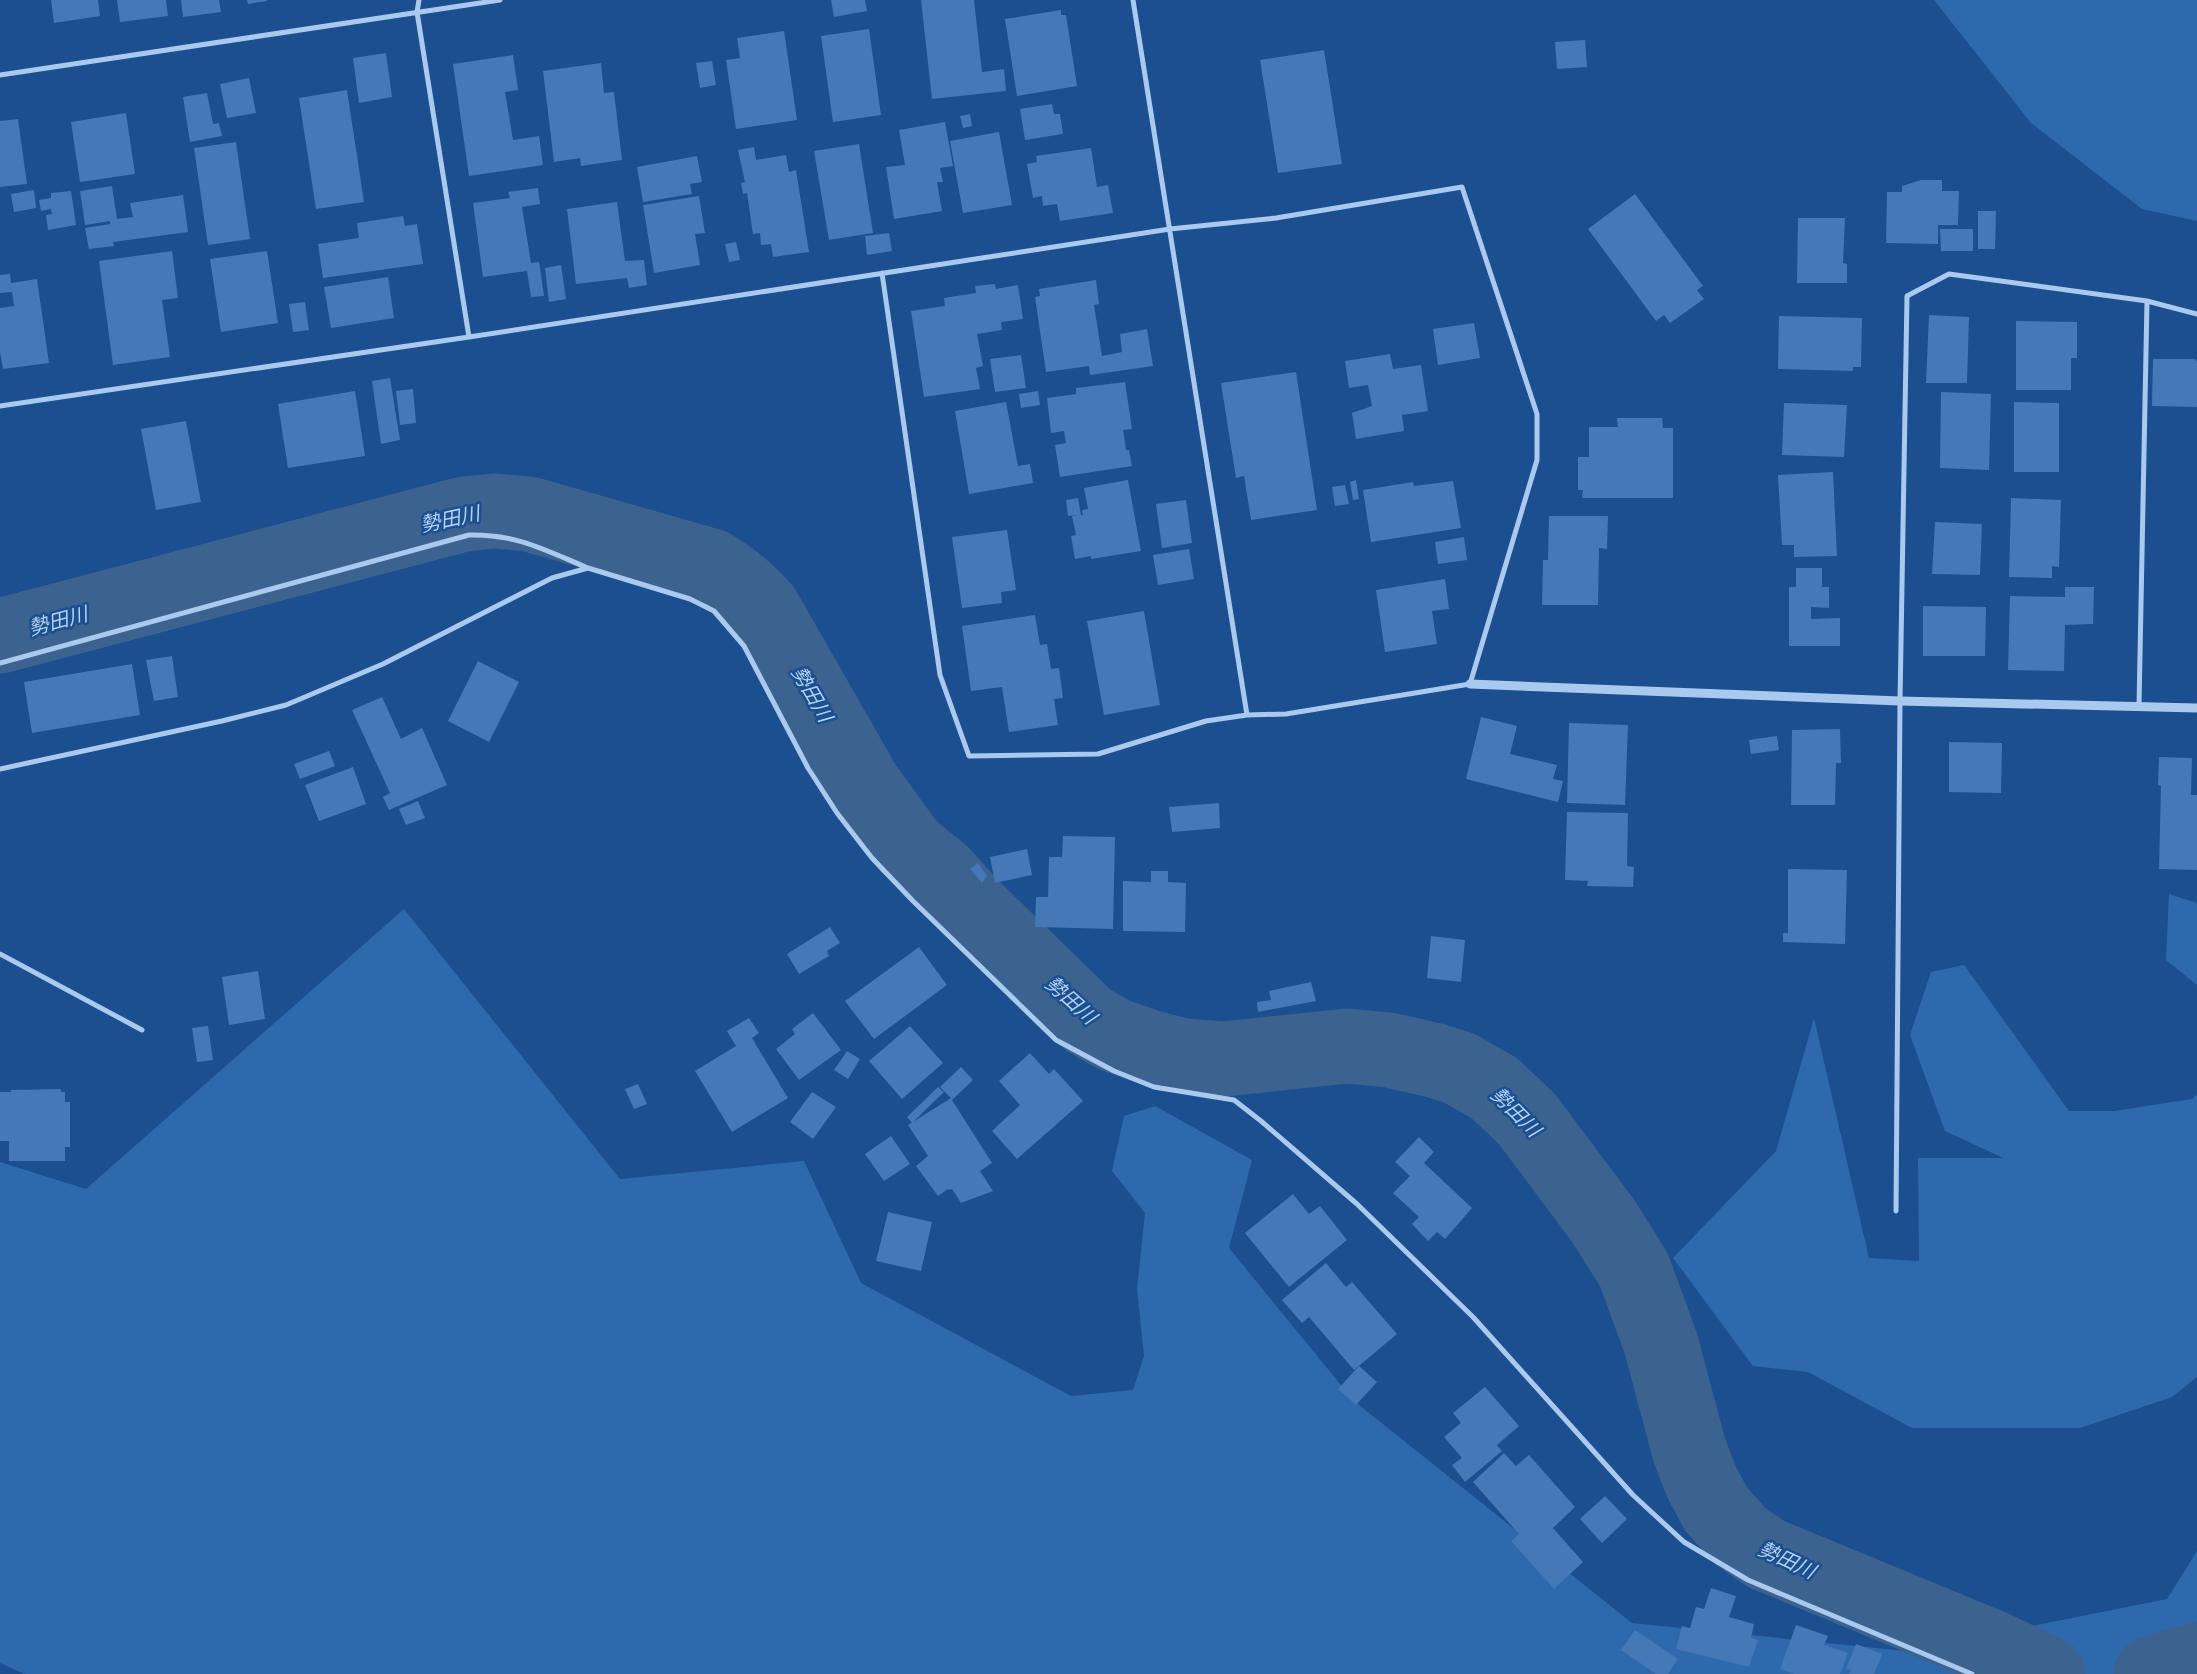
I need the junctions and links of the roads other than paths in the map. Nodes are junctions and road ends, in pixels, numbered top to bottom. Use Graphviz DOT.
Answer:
graph roads {
  1 [pos="419,0"];
  2 [pos="500,0"];
  3 [pos="1133,0"];
  4 [pos="417,12"];
  5 [pos="0,75"];
  6 [pos="1170,229"];
  7 [pos="882,273"];
  8 [pos="2147,301"];
  9 [pos="2197,314"];
  10 [pos="469,337"];
  11 [pos="0,406"];
  12 [pos="588,568"];
  13 [pos="0,663"];
  14 [pos="1470,684"];
  15 [pos="1900,701"];
  16 [pos="2139,706"];
  17 [pos="2197,708"];
  18 [pos="1247,715"];
  19 [pos="0,769"];
  20 [pos="0,954"];
  21 [pos="142,1030"];
  22 [pos="1896,1211"];
  23 [pos="1972,1674"];
  1 -- 4 [label="street"];
  2 -- 4 [label="street"];
  3 -- 6 [label="street"];
  4 -- 5 [label="street"];
  4 -- 10 [label="street"];
  6 -- 7 [label="street"];
  6 -- 14 [label="street"];
  6 -- 18 [label="street"];
  7 -- 10 [label="street"];
  7 -- 18 [label="street"];
  8 -- 9 [label="street"];
  8 -- 15 [label="street"];
  8 -- 16 [label="street"];
  10 -- 11 [label="street"];
  12 -- 13 [label="street"];
  12 -- 19 [label="street"];
  12 -- 23 [label="street"];
  14 -- 15 [label="street"];
  14 -- 18 [label="street"];
  15 -- 16 [label="street"];
  15 -- 22 [label="street"];
  16 -- 17 [label="street"];
  20 -- 21 [label="street"];
}
